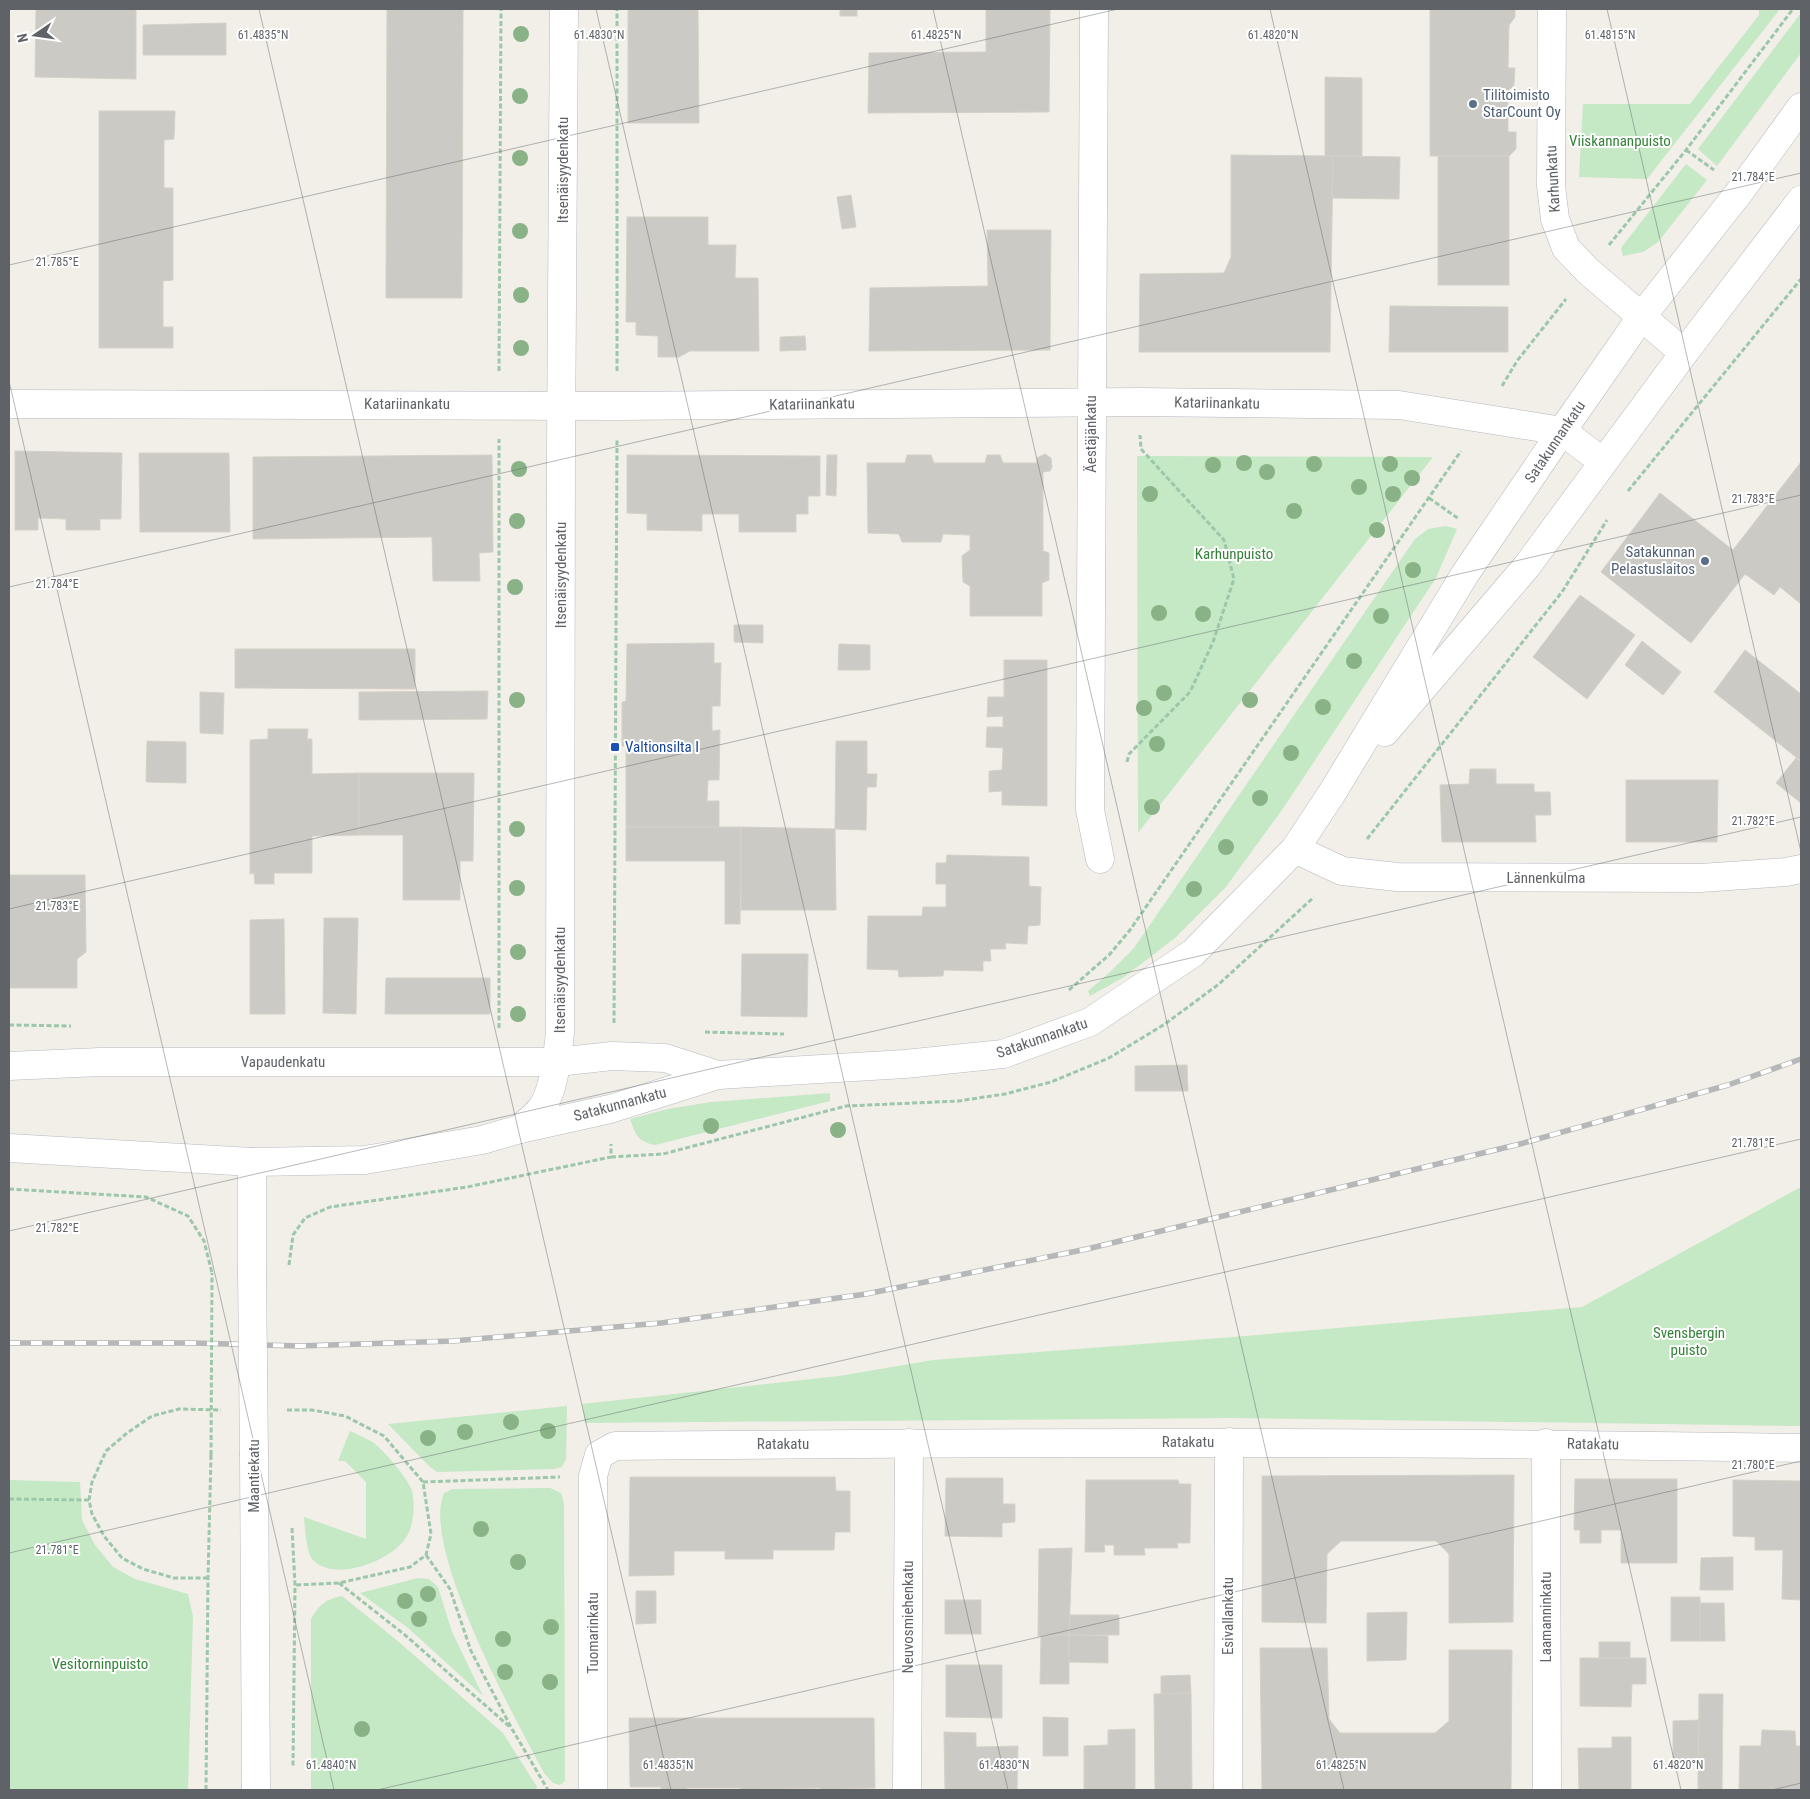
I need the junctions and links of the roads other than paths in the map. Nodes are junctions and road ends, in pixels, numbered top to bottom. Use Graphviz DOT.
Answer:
graph roads {
  1 [pos="564,9"];
  2 [pos="1094,9"];
  3 [pos="1552,9"];
  4 [pos="1801,107"];
  5 [pos="1801,200"];
  6 [pos="1642,316"];
  7 [pos="1684,353"];
  8 [pos="1091,402"];
  9 [pos="9,404"];
  10 [pos="561,405"];
  11 [pos="1562,431"];
  12 [pos="1603,462"];
  13 [pos="1332,794"];
  14 [pos="1295,849"];
  15 [pos="1100,859"];
  16 [pos="1801,869"];
  17 [pos="557,1062"];
  18 [pos="9,1066"];
  19 [pos="718,1075"];
  20 [pos="520,1128"];
  21 [pos="9,1148"];
  22 [pos="252,1162"];
  23 [pos="1229,1442"];
  24 [pos="909,1443"];
  25 [pos="1546,1443"];
  26 [pos="1801,1448"];
  27 [pos="594,1476"];
  28 [pos="256,1790"];
  29 [pos="593,1790"];
  30 [pos="908,1790"];
  31 [pos="1228,1790"];
  32 [pos="1547,1790"];
  1 -- 10 [label="street, Itsenäisyydenkatu"];
  2 -- 8 [label="street, Äestäjänkatu"];
  3 -- 6 [label="street, Karhunkatu"];
  4 -- 6 [label="street, Satakunnankatu"];
  5 -- 7 [label="street, Satakunnankatu"];
  6 -- 7 [label="street, Karhunkatu"];
  6 -- 11 [label="street, Satakunnankatu"];
  7 -- 12 [label="street, Satakunnankatu"];
  8 -- 10 [label="street, Katariinankatu"];
  8 -- 11 [label="street, Katariinankatu"];
  8 -- 15 [label="street, Äestäjänkatu"];
  9 -- 10 [label="street, Katariinankatu"];
  10 -- 17 [label="street, Itsenäisyydenkatu"];
  11 -- 12 [label="street, Katariinankatu"];
  11 -- 13 [label="street, Satakunnankatu"];
  12 -- 13 [label="street, Satakunnankatu"];
  13 -- 14 [label="street, Satakunnankatu"];
  14 -- 16 [label="street, Lännenkulma"];
  14 -- 19 [label="street, Satakunnankatu"];
  17 -- 18 [label="street, Vapaudenkatu"];
  17 -- 19 [label="street, Satakunnankatu"];
  17 -- 20 [label="street, Itsenäisyydenkatu"];
  19 -- 20 [label="street, Satakunnankatu"];
  20 -- 22 [label="street"];
  21 -- 22 [label="street"];
  22 -- 28 [label="street, Maantiekatu, bridge"];
  23 -- 24 [label="street, Ratakatu"];
  23 -- 25 [label="street, Ratakatu"];
  23 -- 31 [label="street, Esivallankatu"];
  24 -- 27 [label="street, Ratakatu"];
  24 -- 30 [label="street, Neuvosmiehenkatu"];
  25 -- 26 [label="street, Ratakatu"];
  25 -- 32 [label="street, Laamanninkatu"];
  27 -- 29 [label="street, Tuomarinkatu"];
}
